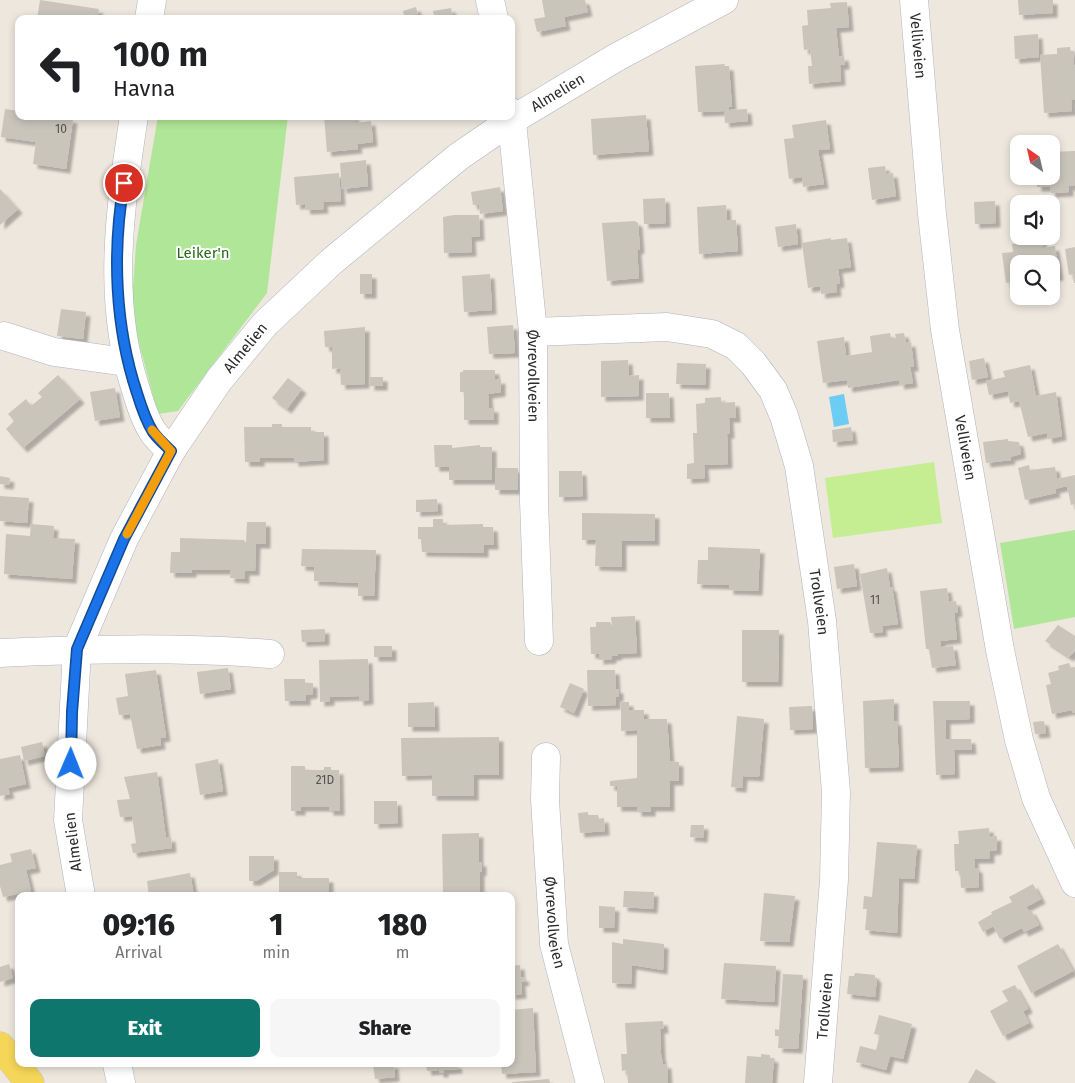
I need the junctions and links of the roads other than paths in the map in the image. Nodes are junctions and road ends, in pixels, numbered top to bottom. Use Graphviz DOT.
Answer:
graph roads {
  1 [pos="152,0"];
  2 [pos="490,0"];
  3 [pos="724,0"];
  4 [pos="914,0"];
  5 [pos="150,15"];
  6 [pos="493,15"];
  7 [pos="515,114"];
  8 [pos="133,120"];
  9 [pos="507,120"];
  10 [pos="512,120"];
  11 [pos="533,332"];
  12 [pos="4,336"];
  13 [pos="126,362"];
  14 [pos="171,451"];
  15 [pos="539,641"];
  16 [pos="77,649"];
  17 [pos="0,653"];
  18 [pos="270,654"];
  19 [pos="546,758"];
  20 [pos="1075,883"];
  21 [pos="80,892"];
  22 [pos="0,1046"];
  23 [pos="15,1064"];
  24 [pos="17,1067"];
  25 [pos="118,1067"];
  26 [pos="30,1083"];
  27 [pos="121,1083"];
  28 [pos="590,1083"];
  29 [pos="818,1083"];
  1 -- 5 [label="street"];
  2 -- 6 [label="street"];
  3 -- 7 [label="street, Almelien"];
  4 -- 20 [label="street, Velliveien"];
  8 -- 13 [label="street"];
  9 -- 14 [label="street, Almelien"];
  10 -- 11 [label="street, Øvrevollveien"];
  11 -- 15 [label="street, Øvrevollveien"];
  11 -- 29 [label="street, Trollveien"];
  12 -- 13 [label="street"];
  13 -- 14 [label="street"];
  14 -- 16 [label="street, Almelien"];
  16 -- 17 [label="street"];
  16 -- 18 [label="street"];
  16 -- 21 [label="street, Almelien"];
  19 -- 28 [label="street, Øvrevollveien"];
  22 -- 23 [label="main road"];
  24 -- 26 [label="main road"];
  25 -- 27 [label="street"];
}
